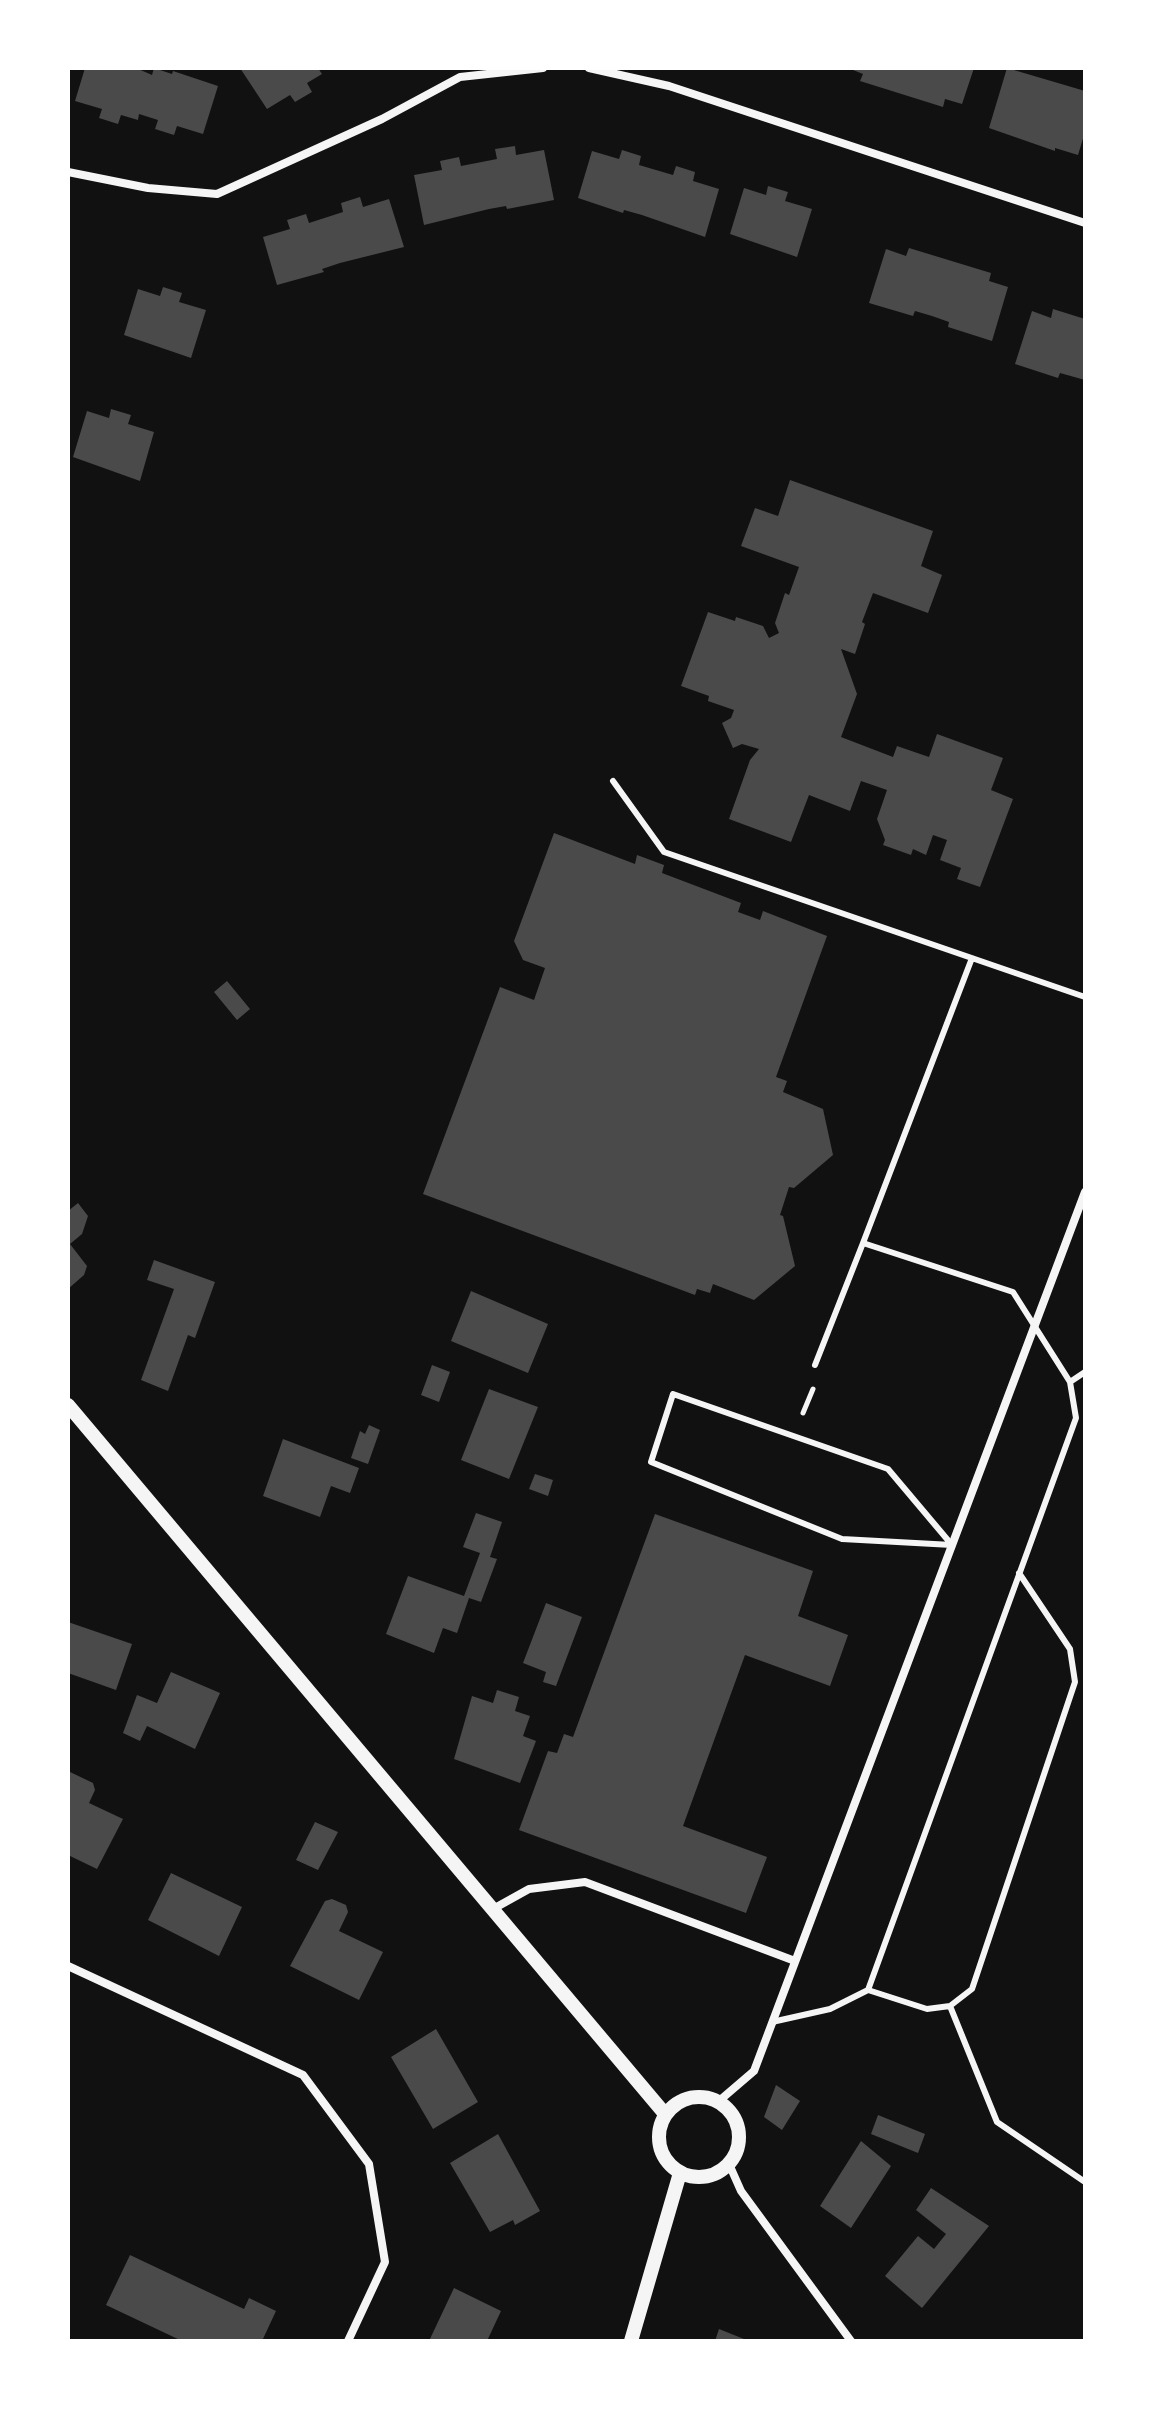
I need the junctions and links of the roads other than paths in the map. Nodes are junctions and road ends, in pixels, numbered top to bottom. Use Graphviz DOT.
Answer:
graph roads {
  1 [pos="543,68"];
  2 [pos="589,68"];
  3 [pos="68,172"];
  4 [pos="1085,223"];
  5 [pos="613,781"];
  6 [pos="972,958"];
  7 [pos="1085,997"];
  8 [pos="1085,1192"];
  9 [pos="863,1243"];
  10 [pos="1035,1325"];
  11 [pos="815,1365"];
  12 [pos="1085,1372"];
  13 [pos="1070,1382"];
  14 [pos="68,1405"];
  15 [pos="952,1545"];
  16 [pos="1019,1573"];
  17 [pos="493,1909"];
  18 [pos="795,1961"];
  19 [pos="68,1966"];
  20 [pos="868,1990"];
  21 [pos="950,2006"];
  22 [pos="772,2022"];
  23 [pos="719,2101"];
  24 [pos="665,2114"];
  25 [pos="729,2164"];
  26 [pos="680,2173"];
  27 [pos="1085,2182"];
  28 [pos="348,2341"];
  29 [pos="631,2341"];
  30 [pos="851,2341"];
  1 -- 3 [label="street"];
  2 -- 4 [label="street"];
  5 -- 6 [label="lane"];
  6 -- 7 [label="lane"];
  6 -- 9 [label="lane"];
  8 -- 10 [label="street"];
  9 -- 10 [label="lane"];
  9 -- 11 [label="lane"];
  10 -- 13 [label="lane"];
  10 -- 15 [label="street"];
  12 -- 13 [label="lane"];
  13 -- 16 [label="lane"];
  14 -- 17 [label="street"];
  15 -- 15 [label="lane"];
  15 -- 18 [label="street"];
  16 -- 20 [label="lane"];
  16 -- 21 [label="lane"];
  17 -- 18 [label="street"];
  17 -- 24 [label="street"];
  18 -- 22 [label="street"];
  19 -- 28 [label="street"];
  20 -- 21 [label="lane"];
  20 -- 22 [label="lane"];
  21 -- 27 [label="lane"];
  22 -- 23 [label="street"];
  23 -- 24 [label="street"];
  23 -- 25 [label="street"];
  24 -- 26 [label="street"];
  25 -- 26 [label="street"];
  25 -- 30 [label="street"];
  26 -- 29 [label="street"];
}
